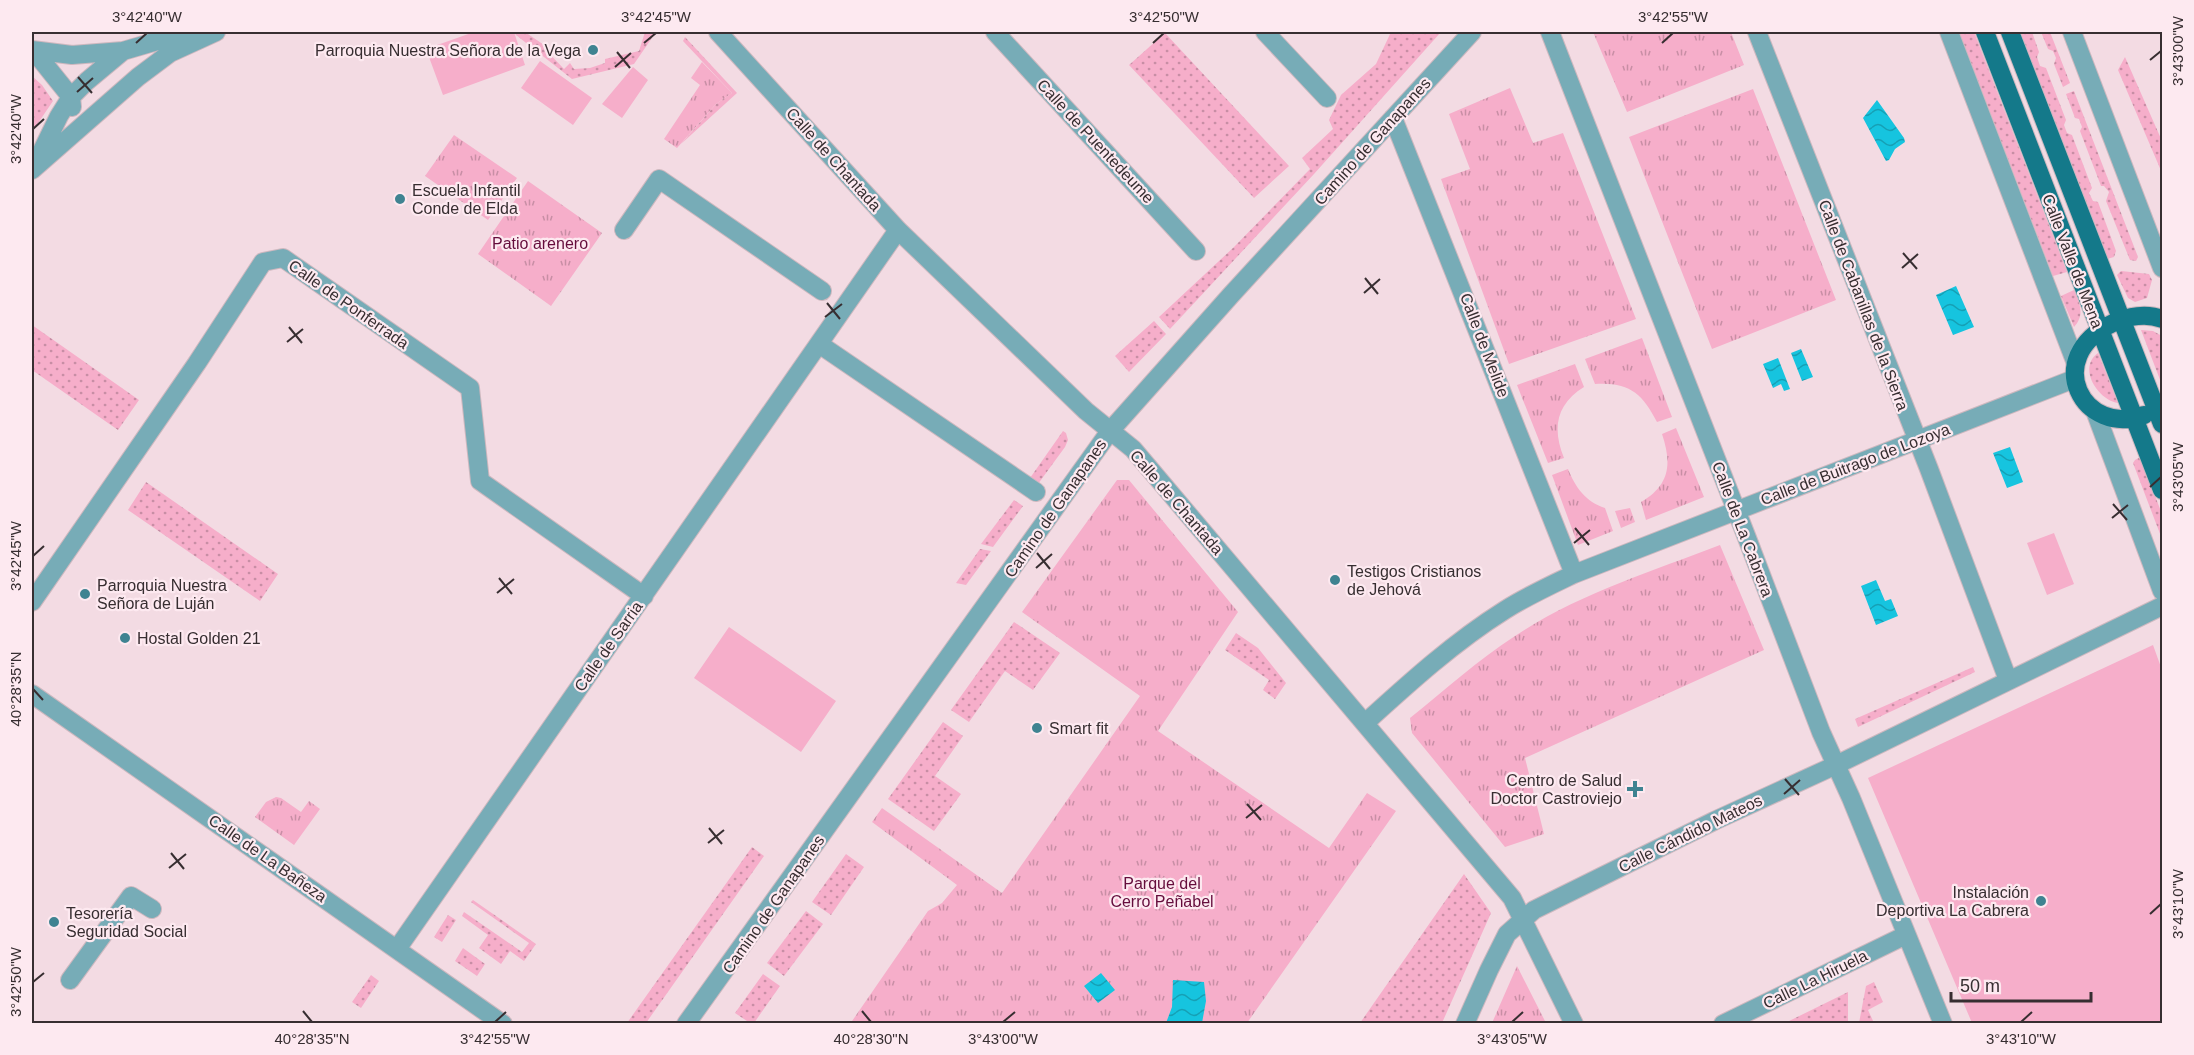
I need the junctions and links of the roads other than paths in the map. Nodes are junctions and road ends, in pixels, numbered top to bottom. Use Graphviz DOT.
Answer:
graph roads {
  1 [pos="188,32"];
  2 [pos="216,32"];
  3 [pos="718,32"];
  4 [pos="995,32"];
  5 [pos="1265,32"];
  6 [pos="1472,32"];
  7 [pos="1550,32"];
  8 [pos="1757,32"];
  9 [pos="1949,32"];
  10 [pos="1985,32"];
  11 [pos="2010,32"];
  12 [pos="2072,32"];
  13 [pos="33,51"];
  14 [pos="123,51"];
  15 [pos="71,97"];
  16 [pos="1327,98"];
  17 [pos="1393,118"];
  18 [pos="76,133"];
  19 [pos="32,170"];
  20 [pos="624,230"];
  21 [pos="898,230"];
  22 [pos="1197,251"];
  23 [pos="2163,268"];
  24 [pos="822,291"];
  25 [pos="2122,319"];
  26 [pos="2163,319"];
  27 [pos="2099,330"];
  28 [pos="819,344"];
  29 [pos="2074,370"];
  30 [pos="2095,411"];
  31 [pos="2161,414"];
  32 [pos="2135,418"];
  33 [pos="1110,431"];
  34 [pos="1917,439"];
  35 [pos="2163,490"];
  36 [pos="1036,492"];
  37 [pos="1736,511"];
  38 [pos="1574,574"];
  39 [pos="2163,591"];
  40 [pos="644,596"];
  41 [pos="32,602"];
  42 [pos="2163,606"];
  43 [pos="2008,680"];
  44 [pos="32,694"];
  45 [pos="1365,723"];
  46 [pos="1836,765"];
  47 [pos="152,909"];
  48 [pos="1523,918"];
  49 [pos="1906,935"];
  50 [pos="398,949"];
  51 [pos="70,980"];
  52 [pos="503,1023"];
  53 [pos="686,1023"];
  54 [pos="1465,1023"];
  55 [pos="1574,1023"];
  56 [pos="1723,1023"];
  57 [pos="1943,1023"];
  1 -- 14 [label="street"];
  2 -- 18 [label="street"];
  3 -- 21 [label="street, Calle de Chantada"];
  4 -- 22 [label="street, Calle de Puentedeume"];
  5 -- 16 [label="street"];
  6 -- 17 [label="street, Camino de Ganapanes"];
  7 -- 37 [label="street, Calle de La Cabrera"];
  8 -- 34 [label="street, Calle de Cabanillas de la Sierra"];
  9 -- 29 [label="street, Calle Valle de Mena"];
  10 -- 27 [label="main road, Calle Valle de Mena"];
  11 -- 25 [label="main road, Calle Valle de Mena"];
  12 -- 23 [label="street"];
  13 -- 14 [label="street"];
  13 -- 15 [label="street"];
  14 -- 15 [label="street"];
  15 -- 18 [label="street"];
  15 -- 19 [label="street"];
  17 -- 33 [label="street, Camino de Ganapanes"];
  17 -- 38 [label="street, Calle de Melide"];
  18 -- 19 [label="street"];
  20 -- 24 [label="street"];
  21 -- 28 [label="street, Calle de Sarria"];
  21 -- 33 [label="street, Calle de Chantada"];
  25 -- 26 [label="main road"];
  25 -- 27 [label="main road"];
  25 -- 31 [label="main road, Calle Valle de Mena"];
  27 -- 29 [label="main road"];
  27 -- 32 [label="main road, Calle Valle de Mena"];
  28 -- 36 [label="street"];
  28 -- 40 [label="street, Calle de Sarria"];
  29 -- 30 [label="main road"];
  29 -- 34 [label="street, Calle de Buitrago de Lozoya"];
  30 -- 32 [label="main road"];
  30 -- 39 [label="street"];
  31 -- 32 [label="main road"];
  32 -- 35 [label="main road, Calle Valle de Mena"];
  33 -- 45 [label="street, Calle de Chantada"];
  33 -- 53 [label="street, Camino de Ganapanes"];
  34 -- 37 [label="street, Calle de Buitrago de Lozoya"];
  34 -- 43 [label="street, Calle de Cabanillas de la Sierra"];
  37 -- 38 [label="street, Calle de Buitrago de Lozoya"];
  37 -- 46 [label="street, Calle de La Cabrera"];
  38 -- 45 [label="street, Calle de Buitrago de Lozoya"];
  40 -- 41 [label="street, Calle de Ponferrada"];
  40 -- 50 [label="street, Calle de Sarria"];
  42 -- 43 [label="street, Calle Cándido Mateos"];
  43 -- 46 [label="street, Calle Cándido Mateos"];
  44 -- 50 [label="street, Calle de La Bañeza"];
  45 -- 48 [label="street, Calle de Chantada"];
  46 -- 48 [label="street, Calle Cándido Mateos"];
  46 -- 49 [label="street, Calle de La Cabrera"];
  47 -- 51 [label="street"];
  48 -- 54 [label="street, Calle Cándido Mateos"];
  48 -- 55 [label="street, Calle de Chantada"];
  49 -- 56 [label="street, Calle La Hiruela"];
  49 -- 57 [label="street, Calle de La Cabrera"];
  50 -- 52 [label="street, Calle de La Bañeza"];
}
